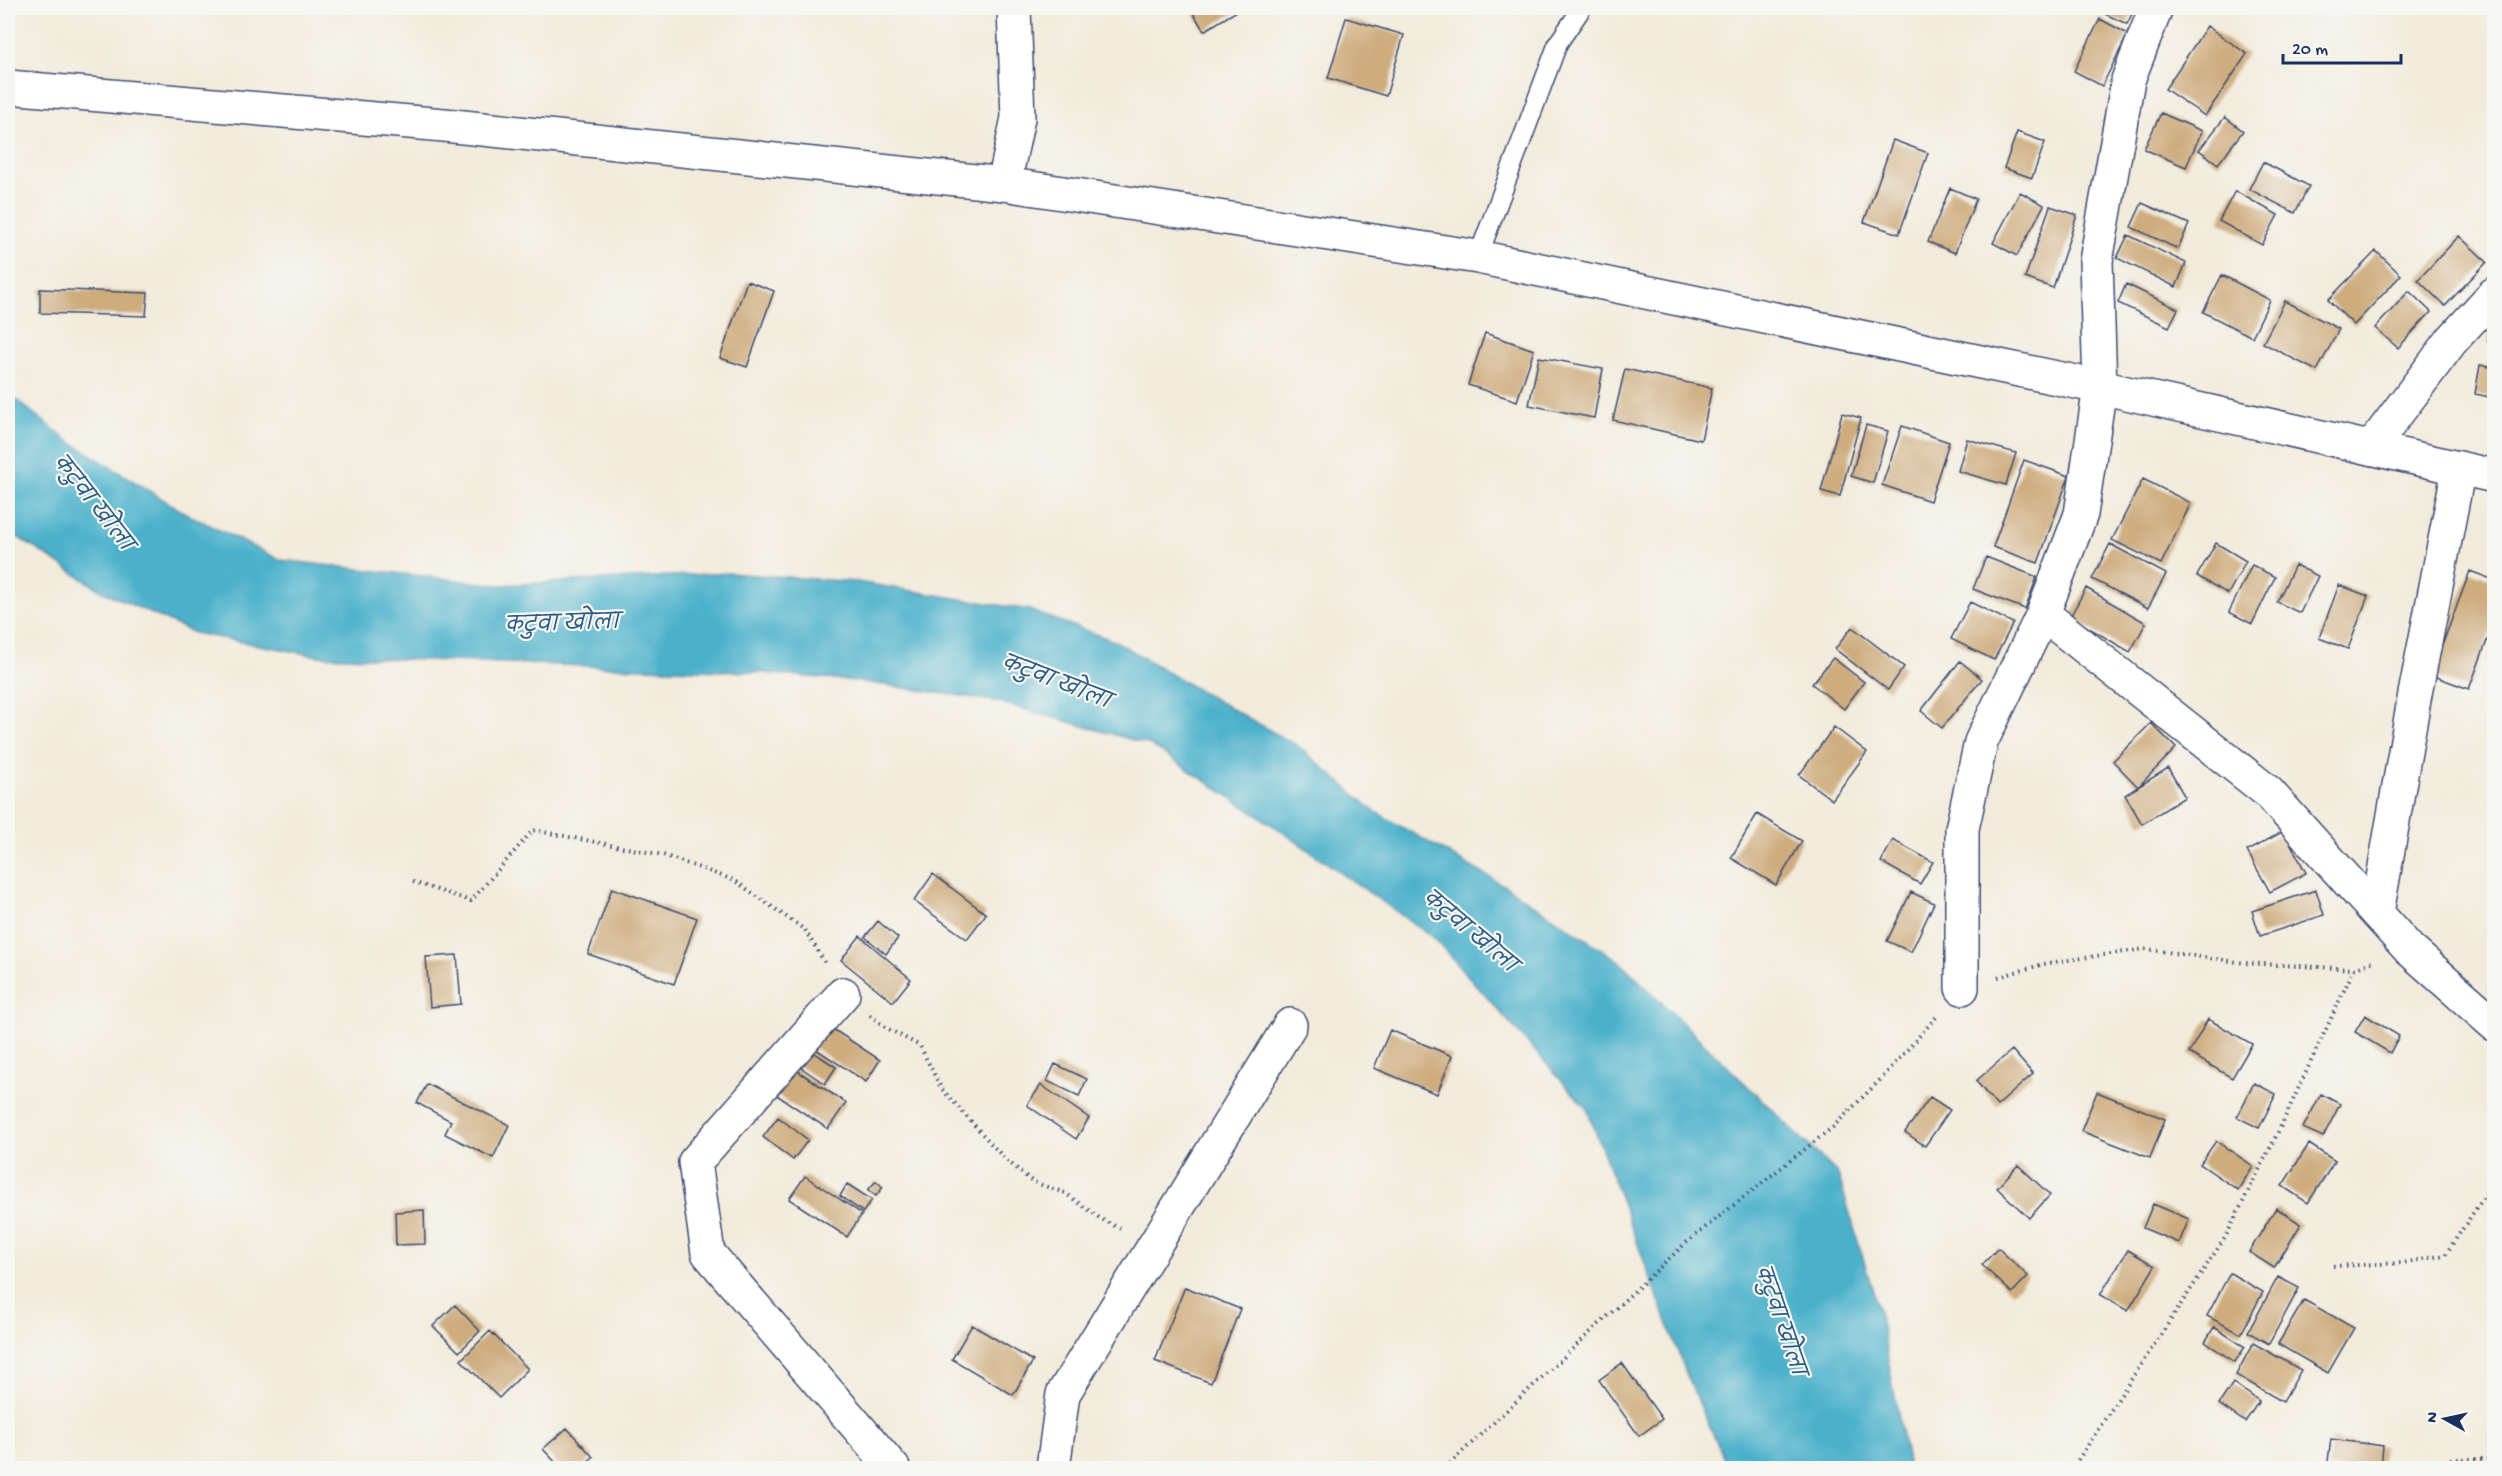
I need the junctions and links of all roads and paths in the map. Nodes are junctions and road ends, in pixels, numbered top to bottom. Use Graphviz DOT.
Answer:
graph roads {
  1 [pos="1014,8"];
  2 [pos="1582,8"];
  3 [pos="2156,8"];
  4 [pos="8,87"];
  5 [pos="1004,184"];
  6 [pos="1478,257"];
  7 [pos="2494,294"];
  8 [pos="2100,387"];
  9 [pos="2371,448"];
  10 [pos="2458,468"];
  11 [pos="2494,476"];
  12 [pos="2043,614"];
  13 [pos="2377,912"];
  14 [pos="2409,949"];
  15 [pos="2354,969"];
  16 [pos="1962,988"];
  17 [pos="843,994"];
  18 [pos="2494,1024"];
  19 [pos="1290,1025"];
  20 [pos="2494,1182"];
  21 [pos="2333,1266"];
  22 [pos="2451,1459"];
  23 [pos="2078,1460"];
  24 [pos="2494,1460"];
  25 [pos="893,1468"];
  26 [pos="1053,1468"];
  27 [pos="1445,1468"];
  1 -- 5 [label="street"];
  2 -- 6 [label="lane"];
  3 -- 8 [label="street"];
  4 -- 5 [label="street"];
  5 -- 6 [label="street"];
  6 -- 8 [label="street"];
  7 -- 9 [label="street"];
  8 -- 9 [label="street"];
  8 -- 12 [label="street"];
  9 -- 10 [label="street"];
  10 -- 11 [label="street"];
  10 -- 13 [label="street"];
  12 -- 13 [label="street"];
  12 -- 16 [label="street"];
  13 -- 14 [label="street"];
  14 -- 15 [label="path"];
  14 -- 18 [label="street"];
  15 -- 16 [label="path"];
  15 -- 23 [label="path"];
  16 -- 27 [label="path"];
  17 -- 25 [label="street"];
  19 -- 26 [label="street"];
  20 -- 21 [label="path"];
  22 -- 24 [label="path"];
}
